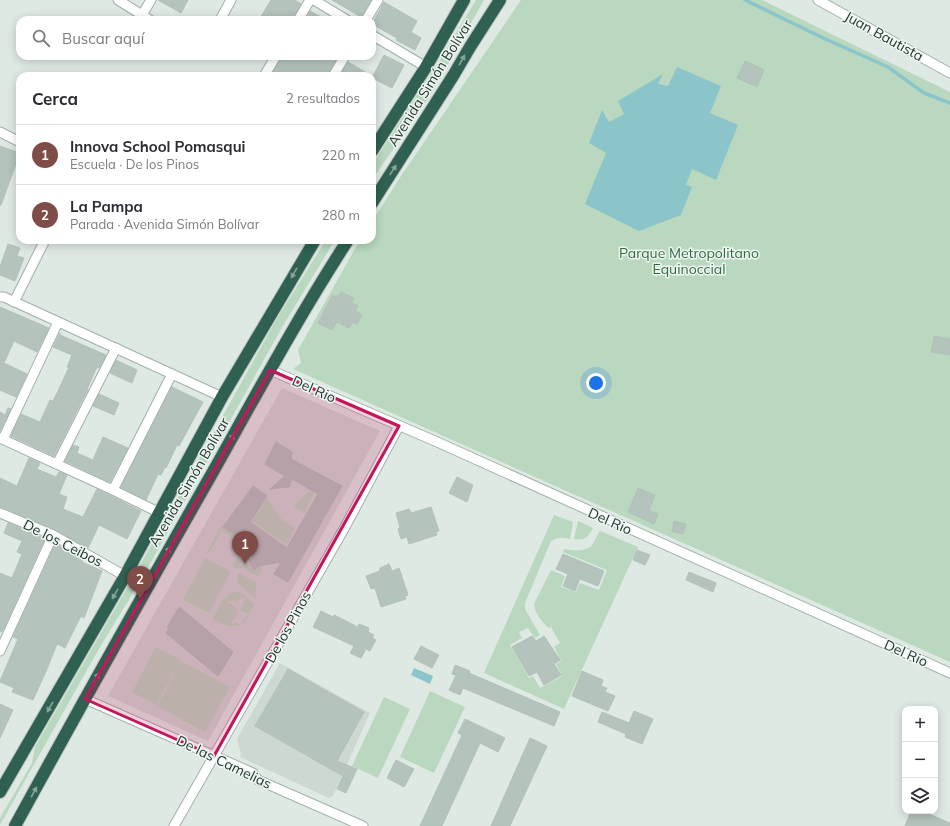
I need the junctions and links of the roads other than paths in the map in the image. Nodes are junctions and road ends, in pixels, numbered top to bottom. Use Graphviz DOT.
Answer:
graph roads {
  1 [pos="118,0"];
  2 [pos="151,0"];
  3 [pos="231,0"];
  4 [pos="310,0"];
  5 [pos="314,0"];
  6 [pos="378,0"];
  7 [pos="464,0"];
  8 [pos="500,0"];
  9 [pos="818,0"];
  10 [pos="142,15"];
  11 [pos="222,16"];
  12 [pos="300,16"];
  13 [pos="341,16"];
  14 [pos="368,16"];
  15 [pos="376,37"];
  16 [pos="274,60"];
  17 [pos="343,60"];
  18 [pos="426,67"];
  19 [pos="266,72"];
  20 [pos="335,72"];
  21 [pos="950,72"];
  22 [pos="0,132"];
  23 [pos="16,140"];
  24 [pos="376,145"];
  25 [pos="376,197"];
  26 [pos="43,244"];
  27 [pos="313,244"];
  28 [pos="345,244"];
  29 [pos="0,297"];
  30 [pos="14,302"];
  31 [pos="58,322"];
  32 [pos="116,348"];
  33 [pos="270,370"];
  34 [pos="172,374"];
  35 [pos="222,397"];
  36 [pos="399,426"];
  37 [pos="2,439"];
  38 [pos="57,464"];
  39 [pos="113,490"];
  40 [pos="0,513"];
  41 [pos="160,513"];
  42 [pos="52,535"];
  43 [pos="125,576"];
  44 [pos="0,651"];
  45 [pos="950,673"];
  46 [pos="85,699"];
  47 [pos="214,756"];
  48 [pos="0,792"];
  49 [pos="15,826"];
  50 [pos="174,826"];
  51 [pos="362,826"];
  1 -- 10 [label="street"];
  2 -- 10 [label="street"];
  3 -- 11 [label="street"];
  4 -- 12 [label="street"];
  5 -- 13 [label="street"];
  6 -- 14 [label="street"];
  7 -- 18 [label="highway, Avenida Simón Bolívar"];
  25 -- 8 [label="highway, Avenida Simón Bolívar, one-way"];
  9 -- 21 [label="street, Juan Bautista"];
  15 -- 18 [label="street"];
  16 -- 19 [label="street"];
  17 -- 20 [label="street"];
  18 -- 24 [label="highway, Avenida Simón Bolívar"];
  22 -- 23 [label="street"];
  26 -- 30 [label="street"];
  27 -- 35 [label="highway, Avenida Simón Bolívar, one-way"];
  28 -- 33 [label="highway, Avenida Simón Bolívar"];
  29 -- 30 [label="street"];
  30 -- 31 [label="street"];
  31 -- 32 [label="street"];
  31 -- 37 [label="street"];
  32 -- 34 [label="street"];
  32 -- 38 [label="street"];
  33 -- 36 [label="street, Del Rio"];
  46 -- 33 [label="highway, Avenida Simón Bolívar, one-way"];
  34 -- 35 [label="street"];
  34 -- 39 [label="street"];
  35 -- 41 [label="highway, Avenida Simón Bolívar"];
  36 -- 45 [label="street, Del Rio"];
  36 -- 47 [label="street, De los Pinos"];
  37 -- 38 [label="street"];
  38 -- 39 [label="street"];
  39 -- 41 [label="street"];
  40 -- 42 [label="street, De los Ceibos"];
  41 -- 43 [label="highway, Avenida Simón Bolívar"];
  42 -- 43 [label="street, De los Ceibos"];
  42 -- 44 [label="street"];
  43 -- 48 [label="highway, Avenida Simón Bolívar, one-way"];
  46 -- 47 [label="street, De las Camelias"];
  49 -- 46 [label="highway, Avenida Simón Bolívar, one-way"];
  47 -- 50 [label="street, De los Pinos"];
  47 -- 51 [label="street, De las Camelias"];
}
